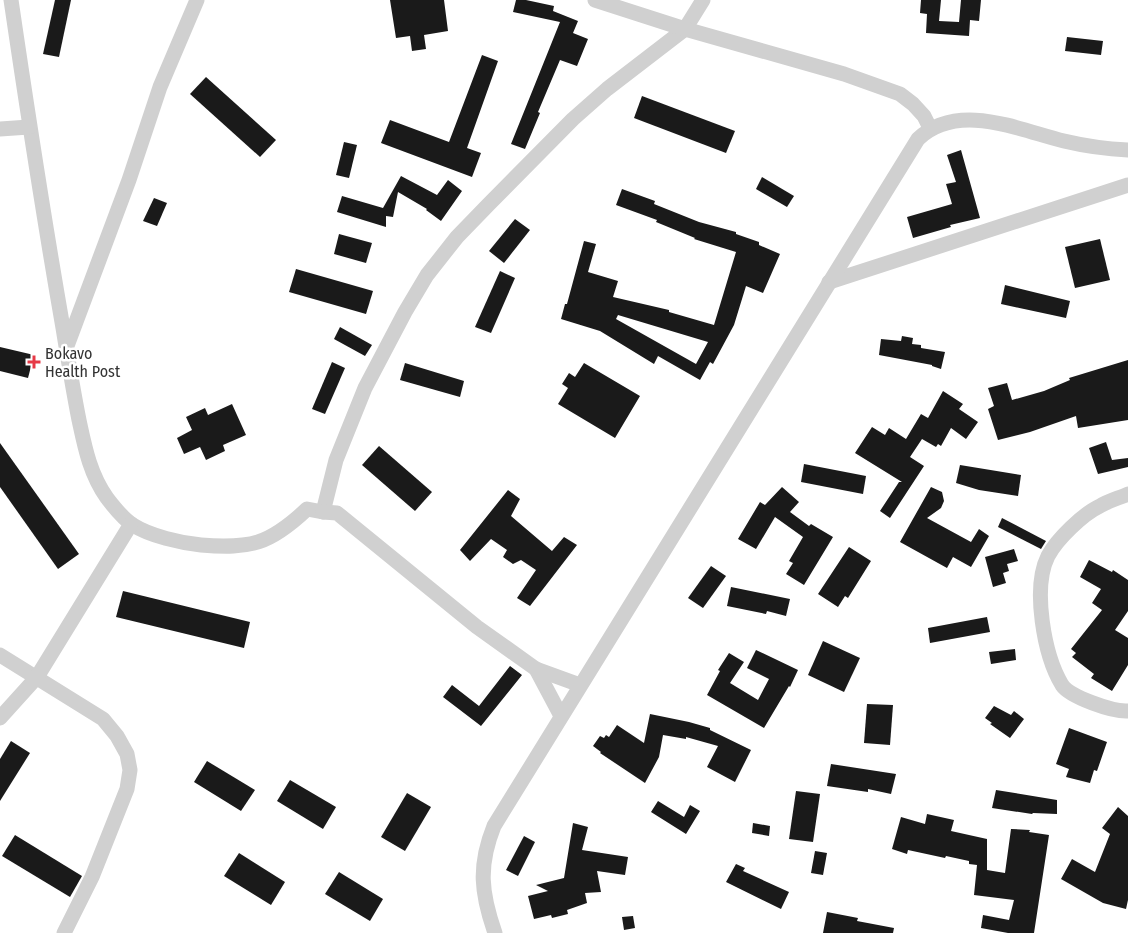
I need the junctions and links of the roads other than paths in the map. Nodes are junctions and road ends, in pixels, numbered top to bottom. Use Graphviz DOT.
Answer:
graph roads {
  1 [pos="11,0"];
  2 [pos="197,0"];
  3 [pos="595,0"];
  4 [pos="703,0"];
  5 [pos="686,28"];
  6 [pos="29,127"];
  7 [pos="930,128"];
  8 [pos="0,130"];
  9 [pos="1128,150"];
  10 [pos="1128,185"];
  11 [pos="829,282"];
  12 [pos="66,348"];
  13 [pos="1128,494"];
  14 [pos="323,512"];
  15 [pos="131,524"];
  16 [pos="0,655"];
  17 [pos="536,669"];
  18 [pos="37,677"];
  19 [pos="580,685"];
  20 [pos="1128,711"];
  21 [pos="561,716"];
  22 [pos="0,718"];
  23 [pos="64,933"];
  24 [pos="496,933"];
  1 -- 6 [label="street"];
  2 -- 12 [label="street"];
  3 -- 5 [label="street"];
  4 -- 5 [label="street"];
  5 -- 7 [label="street"];
  5 -- 14 [label="street"];
  6 -- 8 [label="street"];
  6 -- 12 [label="street"];
  7 -- 9 [label="street"];
  7 -- 11 [label="street"];
  10 -- 11 [label="street"];
  11 -- 19 [label="street"];
  12 -- 15 [label="street"];
  13 -- 20 [label="street"];
  14 -- 15 [label="street"];
  14 -- 17 [label="street"];
  15 -- 18 [label="street"];
  16 -- 18 [label="street"];
  17 -- 19 [label="street"];
  17 -- 21 [label="street"];
  18 -- 22 [label="street"];
  18 -- 23 [label="street"];
  19 -- 21 [label="street"];
  21 -- 24 [label="street"];
}
